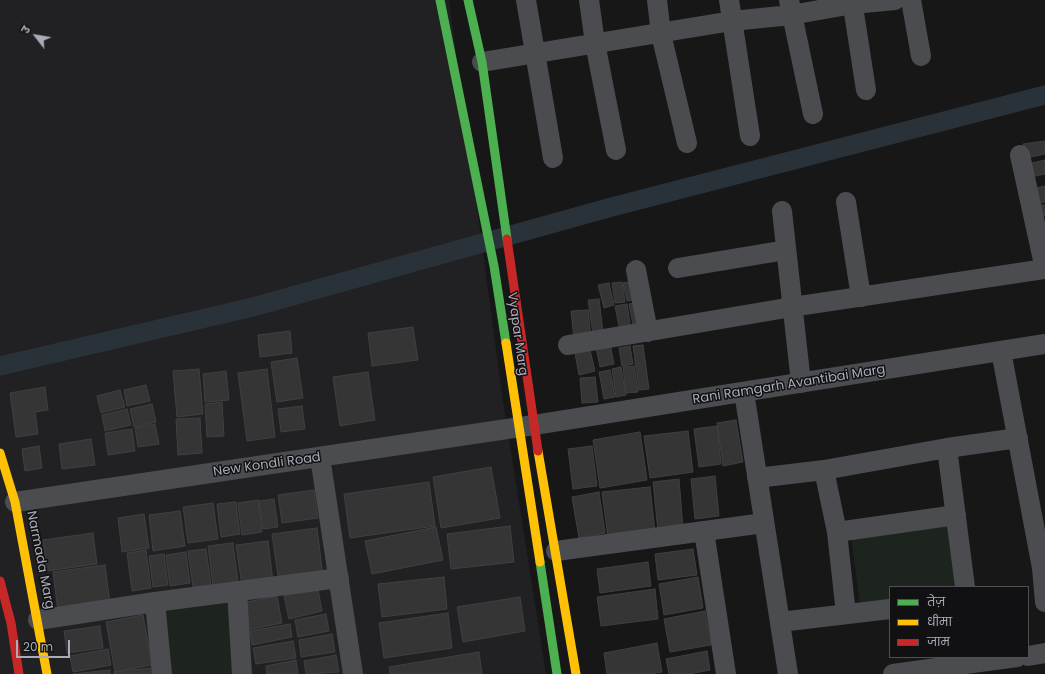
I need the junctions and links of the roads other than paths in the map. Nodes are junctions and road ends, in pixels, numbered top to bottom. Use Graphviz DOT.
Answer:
graph roads {
  1 [pos="440,0"];
  2 [pos="468,0"];
  3 [pos="526,0"];
  4 [pos="589,0"];
  5 [pos="657,0"];
  6 [pos="729,0"];
  7 [pos="895,0"];
  8 [pos="910,0"];
  9 [pos="852,2"];
  10 [pos="790,8"];
  11 [pos="732,21"];
  12 [pos="661,34"];
  13 [pos="595,43"];
  14 [pos="534,53"];
  15 [pos="921,56"];
  16 [pos="482,62"];
  17 [pos="866,90"];
  18 [pos="813,114"];
  19 [pos="750,136"];
  20 [pos="687,143"];
  21 [pos="616,150"];
  22 [pos="1020,156"];
  23 [pos="553,158"];
  24 [pos="846,202"];
  25 [pos="782,211"];
  26 [pos="786,250"];
  27 [pos="678,268"];
  28 [pos="1045,269"];
  29 [pos="636,270"];
  30 [pos="861,297"];
  31 [pos="792,307"];
  32 [pos="648,332"];
  33 [pos="1045,344"];
  34 [pos="568,345"];
  35 [pos="1001,351"];
  36 [pos="801,383"];
  37 [pos="744,392"];
  38 [pos="526,426"];
  39 [pos="1018,438"];
  40 [pos="947,448"];
  41 [pos="0,453"];
  42 [pos="320,457"];
  43 [pos="824,470"];
  44 [pos="757,478"];
  45 [pos="1037,498"];
  46 [pos="11,503"];
  47 [pos="956,515"];
  48 [pos="764,523"];
  49 [pos="704,531"];
  50 [pos="837,532"];
  51 [pos="556,551"];
  52 [pos="1043,568"];
  53 [pos="339,578"];
  54 [pos="0,580"];
  55 [pos="966,586"];
  56 [pos="237,591"];
  57 [pos="156,602"];
  58 [pos="1045,602"];
  59 [pos="889,609"];
  60 [pos="846,614"];
  61 [pos="38,620"];
  62 [pos="780,622"];
  63 [pos="5,624"];
  64 [pos="1045,653"];
  65 [pos="1029,656"];
  66 [pos="1004,658"];
  67 [pos="977,660"];
  68 [pos="902,668"];
  69 [pos="19,674"];
  70 [pos="47,674"];
  71 [pos="162,674"];
  72 [pos="242,674"];
  73 [pos="353,674"];
  74 [pos="557,674"];
  75 [pos="576,674"];
  76 [pos="726,674"];
  77 [pos="788,674"];
  1 -- 38 [label="street, Vyapar Marg"];
  2 -- 16 [label="street, Vyapar Marg"];
  3 -- 14 [label="street"];
  4 -- 13 [label="street"];
  5 -- 12 [label="street"];
  6 -- 11 [label="street"];
  7 -- 9 [label="street"];
  8 -- 15 [label="street"];
  9 -- 10 [label="street"];
  9 -- 17 [label="street"];
  10 -- 11 [label="street"];
  10 -- 18 [label="street"];
  11 -- 12 [label="street"];
  11 -- 19 [label="street"];
  12 -- 13 [label="street"];
  12 -- 20 [label="street"];
  13 -- 14 [label="street"];
  13 -- 21 [label="street"];
  14 -- 16 [label="street"];
  14 -- 23 [label="street"];
  16 -- 38 [label="street, Vyapar Marg"];
  22 -- 28 [label="street"];
  24 -- 30 [label="street"];
  25 -- 26 [label="street"];
  26 -- 27 [label="street"];
  26 -- 31 [label="street"];
  28 -- 30 [label="street"];
  29 -- 32 [label="street"];
  30 -- 31 [label="street"];
  31 -- 32 [label="street"];
  31 -- 36 [label="street"];
  32 -- 34 [label="street"];
  33 -- 35 [label="street, Rani Ramgarh Avantibai Marg"];
  35 -- 36 [label="street, Rani Ramgarh Avantibai Marg"];
  35 -- 39 [label="street"];
  36 -- 37 [label="street, Rani Ramgarh Avantibai Marg"];
  37 -- 38 [label="street, Rani Ramgarh Avantibai Marg"];
  37 -- 44 [label="street"];
  38 -- 42 [label="street, New Kondli Road"];
  38 -- 51 [label="street, Vyapar Marg"];
  38 -- 74 [label="street, Vyapar Marg"];
  39 -- 40 [label="street"];
  39 -- 45 [label="street"];
  40 -- 43 [label="street"];
  40 -- 47 [label="street"];
  41 -- 46 [label="street, Narmada Marg"];
  42 -- 46 [label="street, New Kondli Road"];
  42 -- 53 [label="street"];
  43 -- 44 [label="street"];
  43 -- 50 [label="street"];
  44 -- 48 [label="street"];
  45 -- 52 [label="street"];
  46 -- 61 [label="street, Narmada Marg"];
  47 -- 50 [label="street"];
  47 -- 55 [label="street"];
  48 -- 49 [label="street"];
  48 -- 62 [label="street"];
  49 -- 51 [label="street"];
  49 -- 76 [label="street"];
  50 -- 60 [label="street"];
  51 -- 75 [label="street, Vyapar Marg"];
  52 -- 58 [label="street"];
  53 -- 56 [label="street"];
  53 -- 73 [label="street"];
  54 -- 63 [label="street"];
  56 -- 57 [label="street"];
  56 -- 72 [label="street"];
  57 -- 61 [label="street"];
  57 -- 71 [label="street"];
  59 -- 60 [label="street"];
  60 -- 62 [label="street"];
  61 -- 70 [label="street, Narmada Marg"];
  62 -- 77 [label="street"];
  63 -- 69 [label="street"];
  64 -- 65 [label="street"];
  66 -- 67 [label="street"];
  67 -- 68 [label="street"];
}
